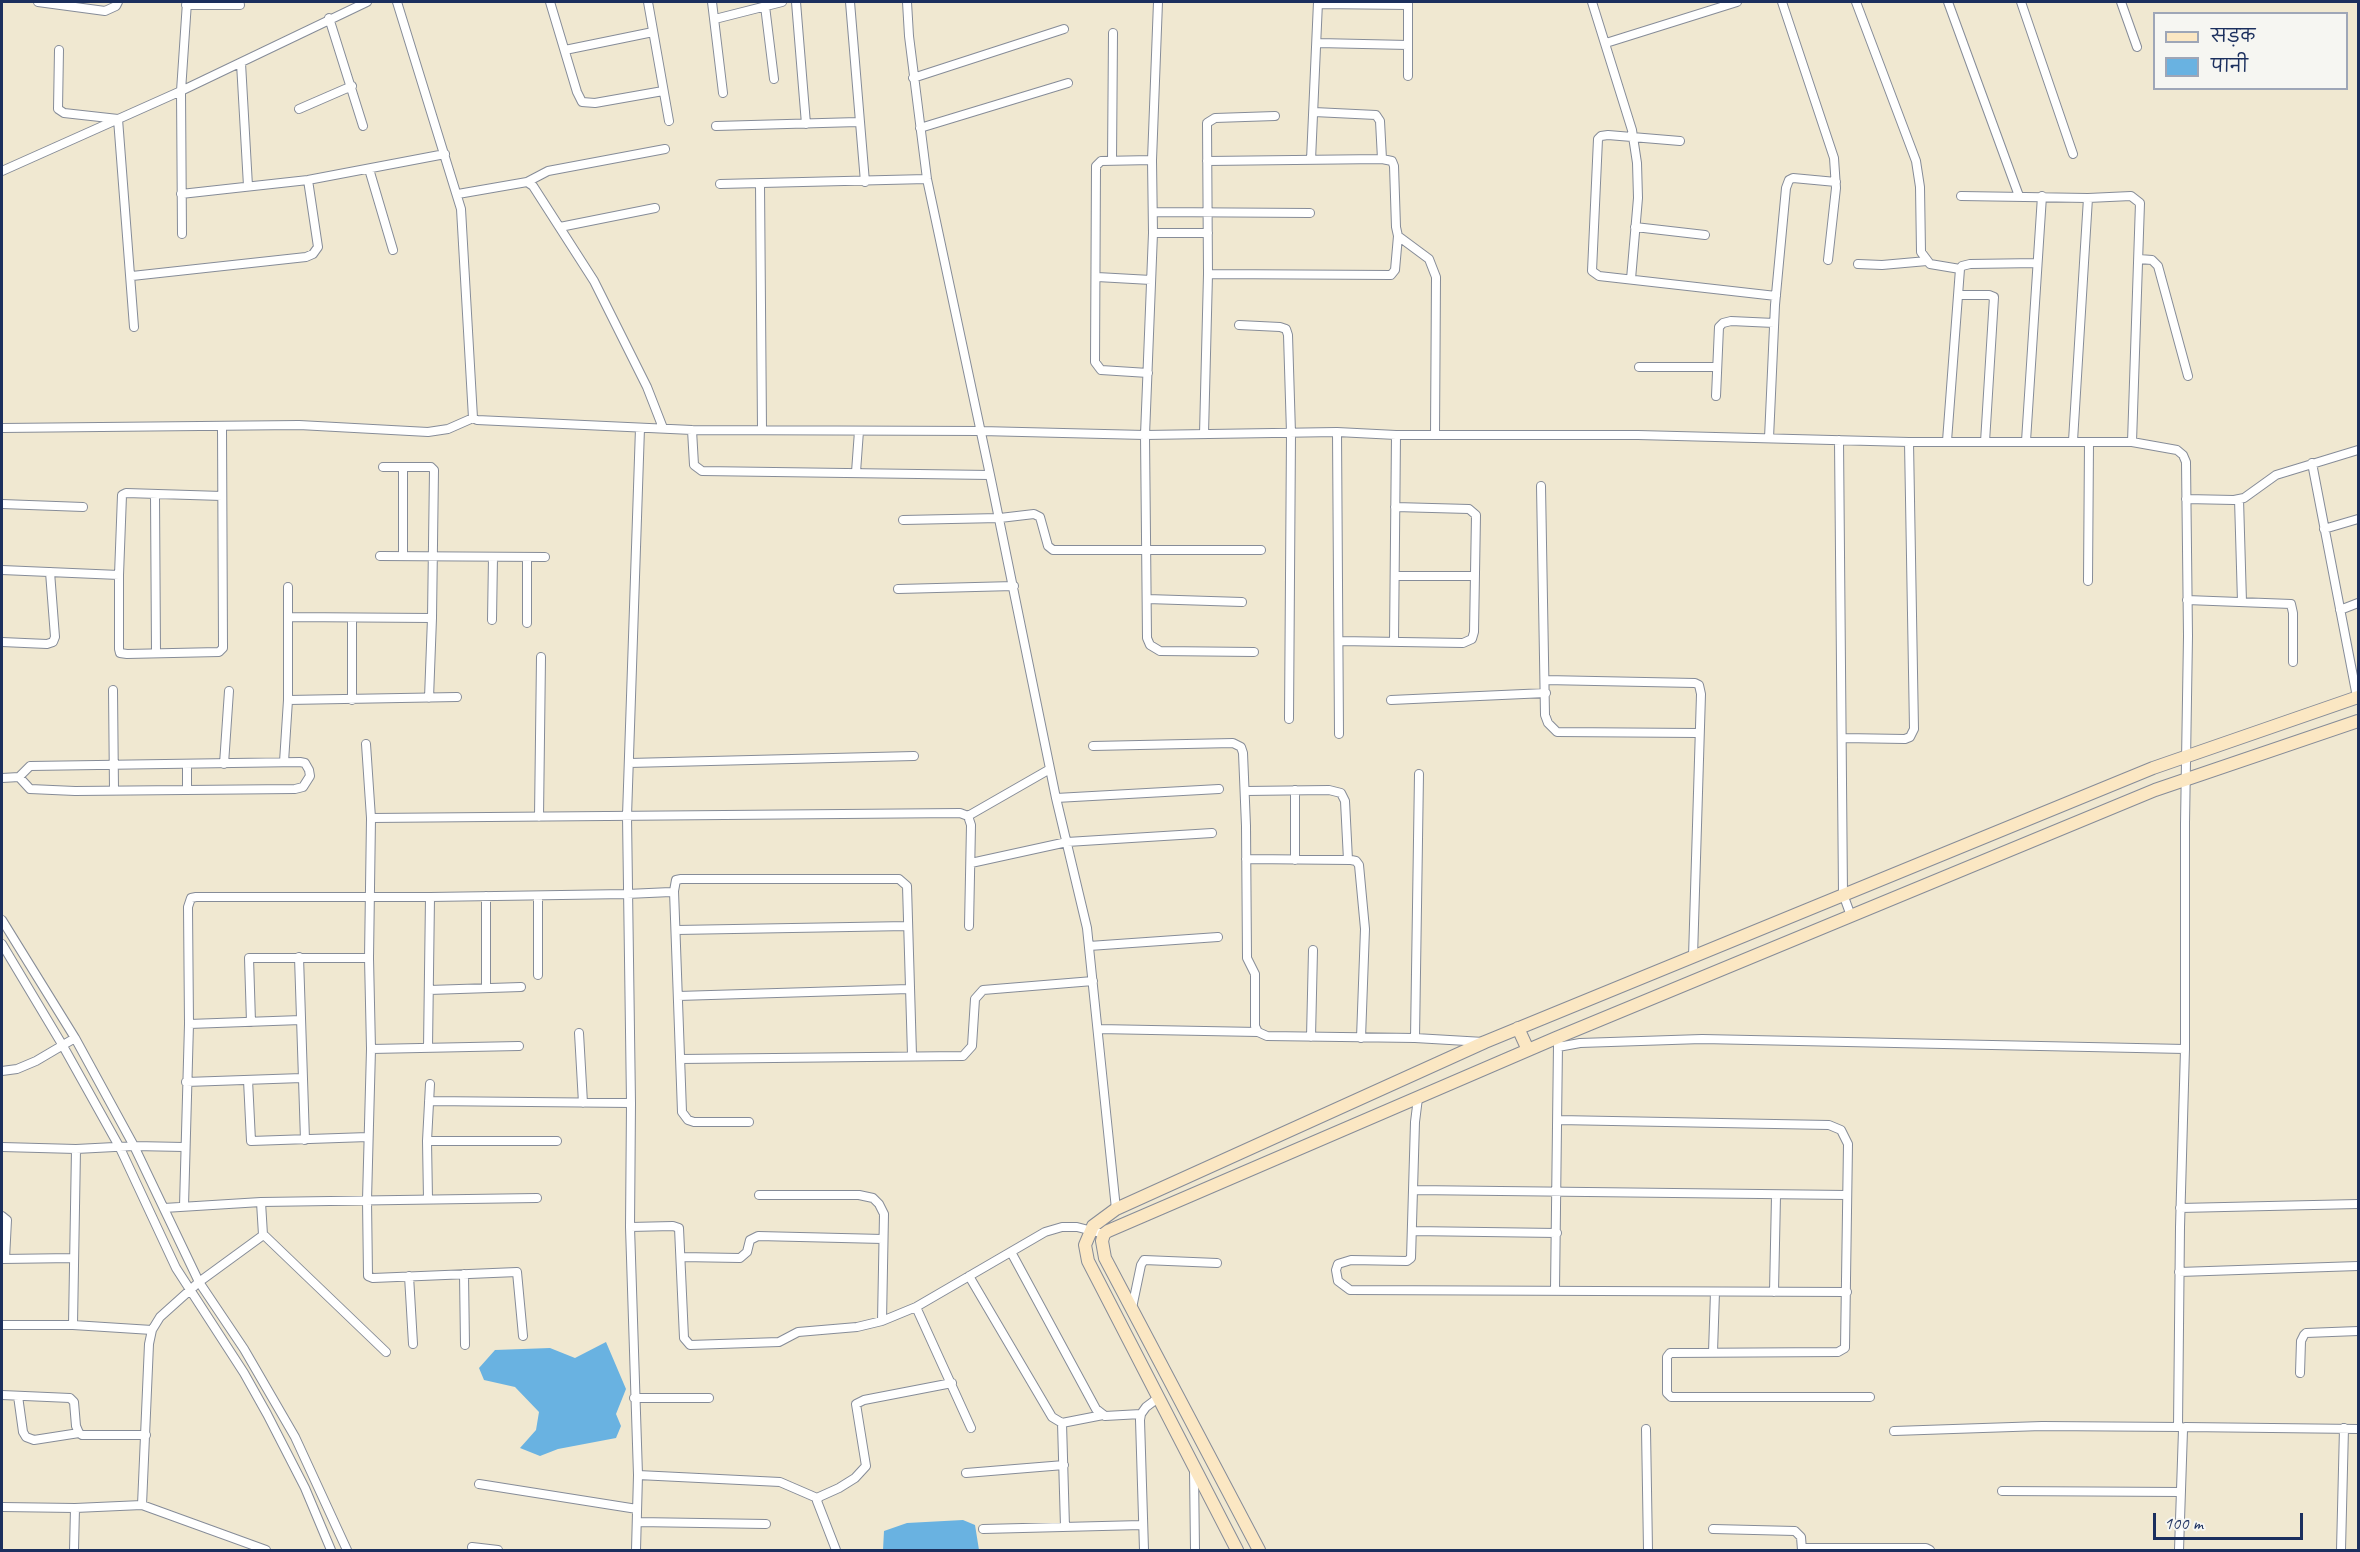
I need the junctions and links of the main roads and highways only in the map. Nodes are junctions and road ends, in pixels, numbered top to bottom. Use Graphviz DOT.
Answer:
graph roads {
  1 [pos="2358,697"];
  2 [pos="2358,721"];
  3 [pos="1518,1028"];
  4 [pos="1528,1050"];
  5 [pos="1220,1477"];
  6 [pos="1204,1486"];
  7 [pos="1237,1551"];
  8 [pos="1259,1551"];
  1 -- 3 [label="main road"];
  2 -- 4 [label="main road"];
  3 -- 4 [label="main road"];
  3 -- 6 [label="main road"];
  4 -- 5 [label="main road"];
  5 -- 6 [label="main road"];
  5 -- 8 [label="main road"];
  6 -- 7 [label="main road"];
}
